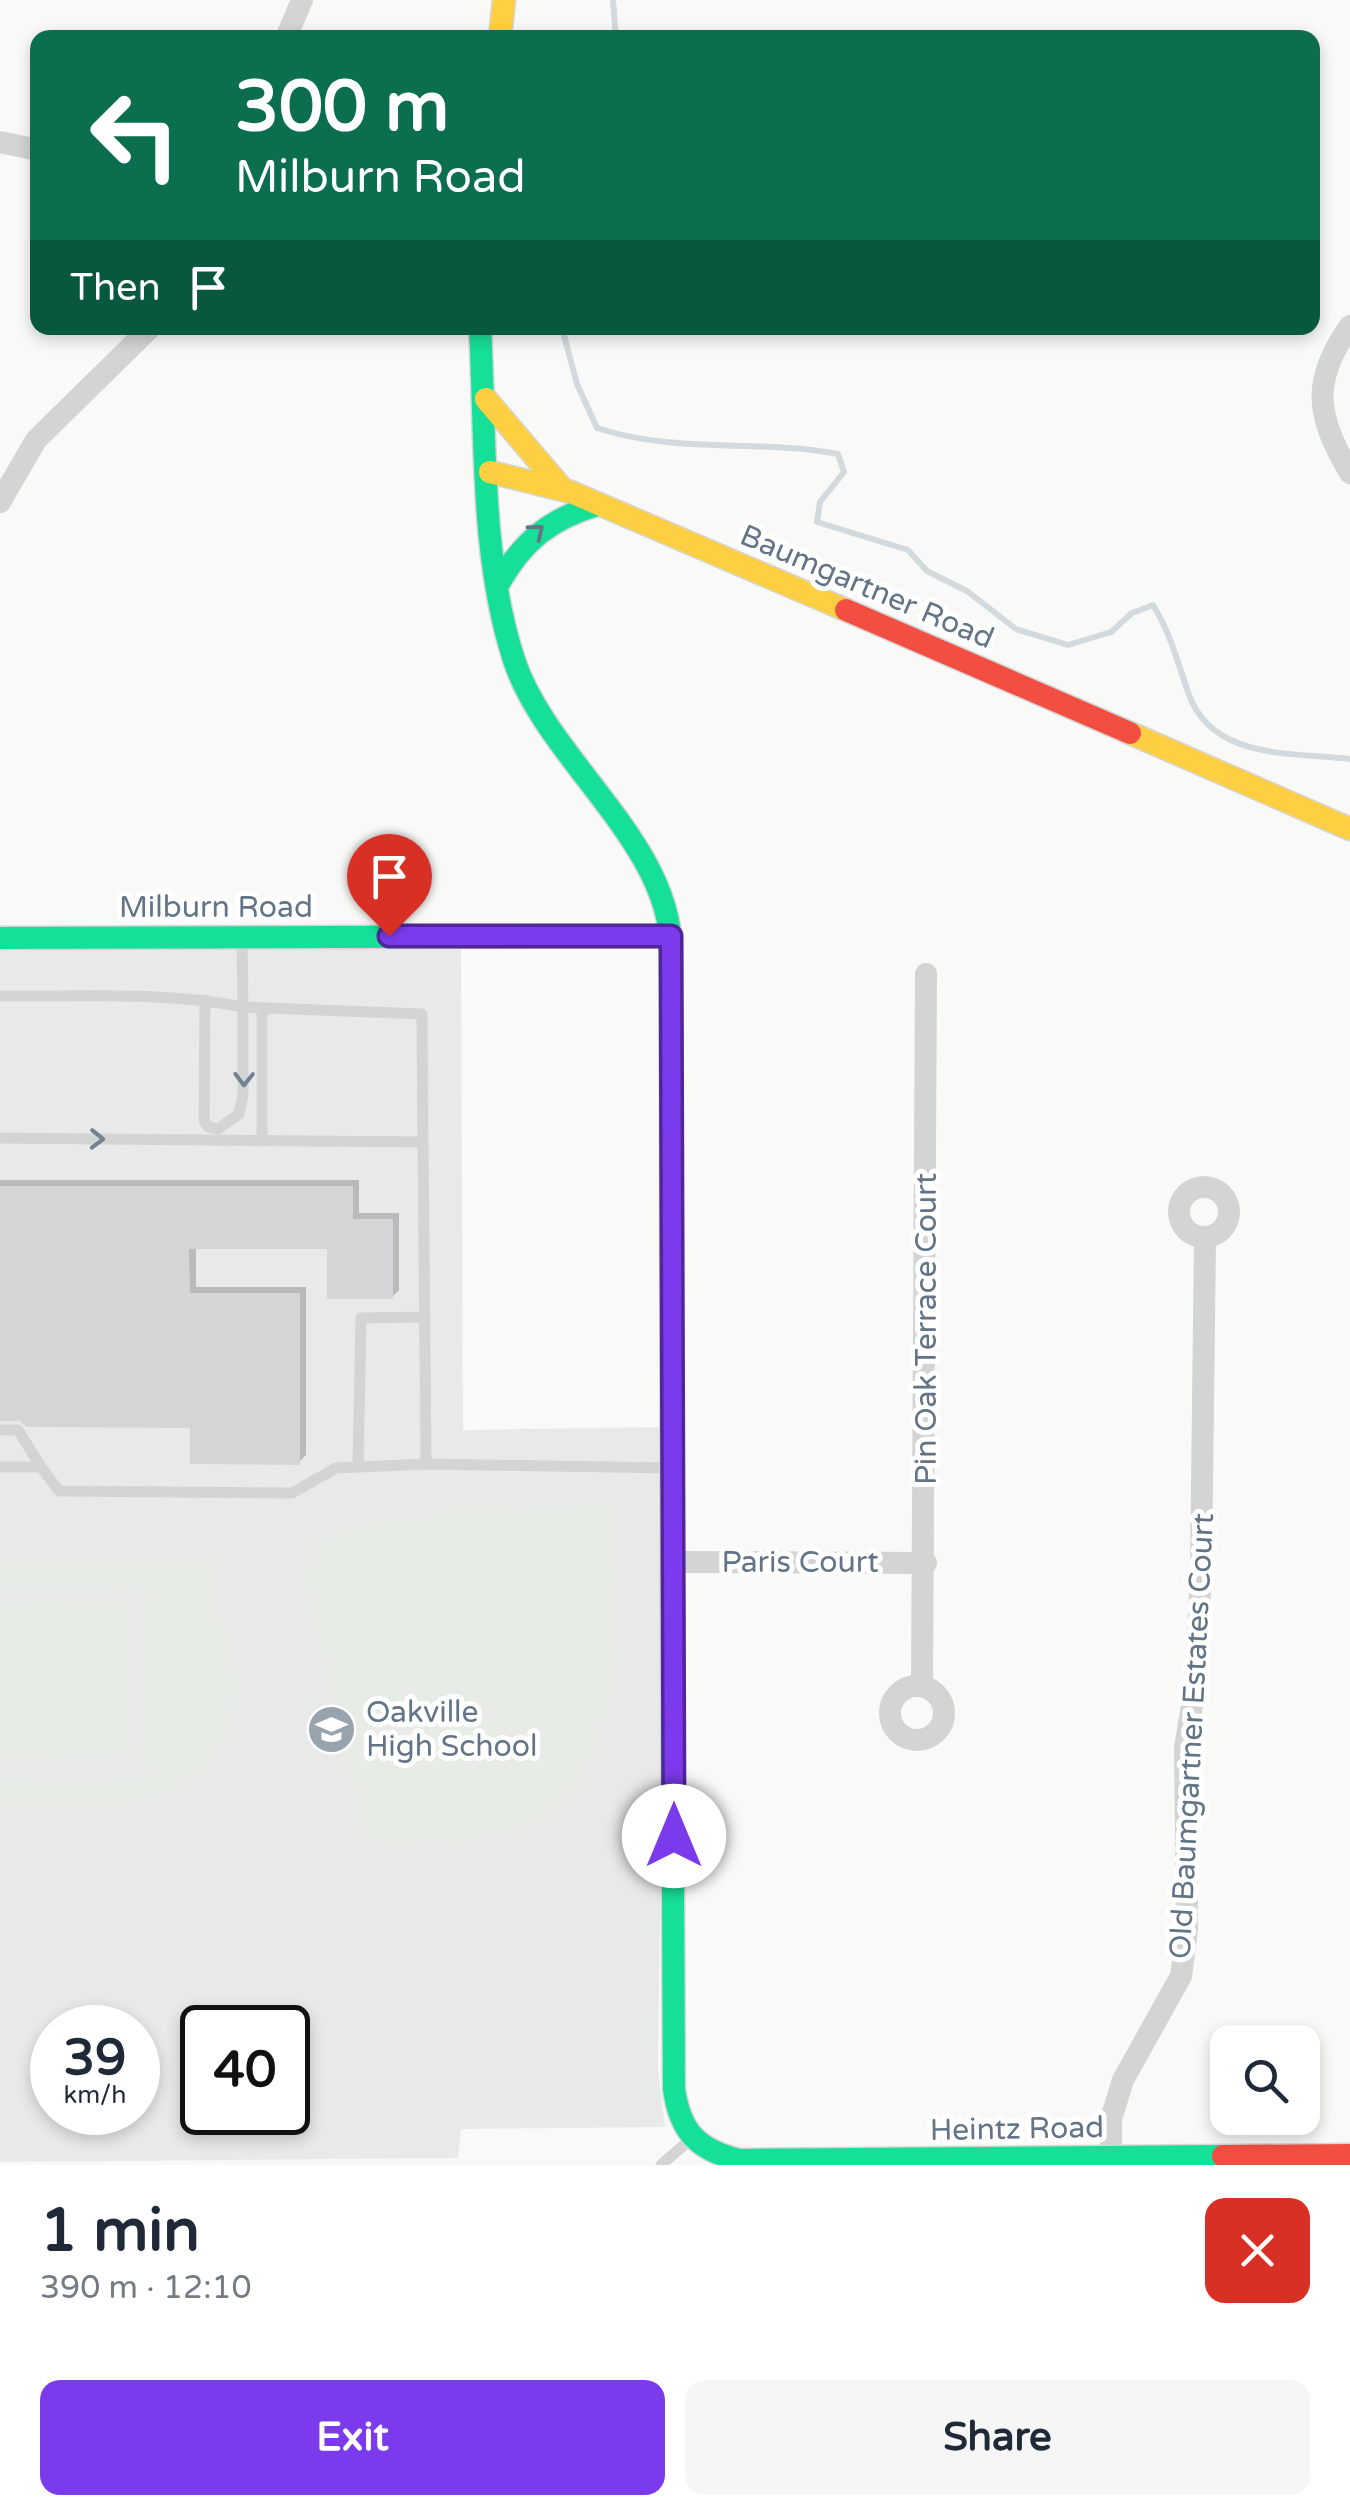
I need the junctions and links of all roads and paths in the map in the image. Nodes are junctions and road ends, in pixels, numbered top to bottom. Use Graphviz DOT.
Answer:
graph roads {
  1 [pos="302,0"];
  2 [pos="504,0"];
  3 [pos="289,30"];
  4 [pos="501,30"];
  5 [pos="0,142"];
  6 [pos="30,148"];
  7 [pos="1350,326"];
  8 [pos="143,335"];
  9 [pos="481,335"];
  10 [pos="485,397"];
  11 [pos="490,472"];
  12 [pos="1350,473"];
  13 [pos="2,489"];
  14 [pos="565,492"];
  15 [pos="597,505"];
  16 [pos="499,583"];
  17 [pos="1350,828"];
  18 [pos="671,936"];
  19 [pos="242,937"];
  20 [pos="0,938"];
  21 [pos="926,974"];
  22 [pos="0,996"];
  23 [pos="205,1000"];
  24 [pos="243,1007"];
  25 [pos="262,1008"];
  26 [pos="0,1138"];
  27 [pos="262,1141"];
  28 [pos="422,1142"];
  29 [pos="1206,1238"];
  30 [pos="424,1317"];
  31 [pos="0,1430"];
  32 [pos="426,1464"];
  33 [pos="0,1467"];
  34 [pos="40,1467"];
  35 [pos="358,1467"];
  36 [pos="674,1468"];
  37 [pos="674,1562"];
  38 [pos="926,1563"];
  39 [pos="922,1684"];
  40 [pos="690,2139"];
  41 [pos="1350,2155"];
  42 [pos="1111,2158"];
  43 [pos="1266,2160"];
  44 [pos="661,2165"];
  1 -- 3 [label="street"];
  2 -- 4 [label="street"];
  5 -- 6 [label="street"];
  7 -- 12 [label="street"];
  8 -- 13 [label="street"];
  9 -- 10 [label="street"];
  10 -- 11 [label="street"];
  10 -- 14 [label="street"];
  11 -- 14 [label="street, Baumgartner Road"];
  11 -- 16 [label="street"];
  14 -- 15 [label="street, Baumgartner Road"];
  16 -- 15 [label="street, one-way"];
  15 -- 17 [label="street, Baumgartner Road"];
  16 -- 18 [label="street"];
  18 -- 19 [label="street, Milburn Road"];
  18 -- 36 [label="street"];
  19 -- 20 [label="street, Milburn Road"];
  19 -- 24 [label="lane"];
  21 -- 38 [label="street, Pin Oak Terrace Court"];
  22 -- 23 [label="lane"];
  23 -- 24 [label="lane"];
  24 -- 23 [label="lane, one-way"];
  24 -- 25 [label="lane"];
  25 -- 27 [label="lane"];
  25 -- 28 [label="lane"];
  26 -- 27 [label="lane, one-way"];
  27 -- 28 [label="lane"];
  28 -- 30 [label="lane"];
  29 -- 42 [label="street, Old Baumgartner Estates Court"];
  30 -- 32 [label="lane"];
  30 -- 35 [label="lane"];
  31 -- 34 [label="lane"];
  32 -- 35 [label="lane"];
  32 -- 36 [label="lane"];
  33 -- 34 [label="lane"];
  34 -- 35 [label="lane"];
  36 -- 37 [label="street"];
  37 -- 38 [label="street, Paris Court"];
  37 -- 40 [label="street"];
  38 -- 39 [label="street, Pin Oak Terrace Court"];
  40 -- 42 [label="street, Heintz Road"];
  40 -- 44 [label="lane"];
  41 -- 43 [label="street, Heintz Road"];
  42 -- 43 [label="street, Heintz Road"];
}
